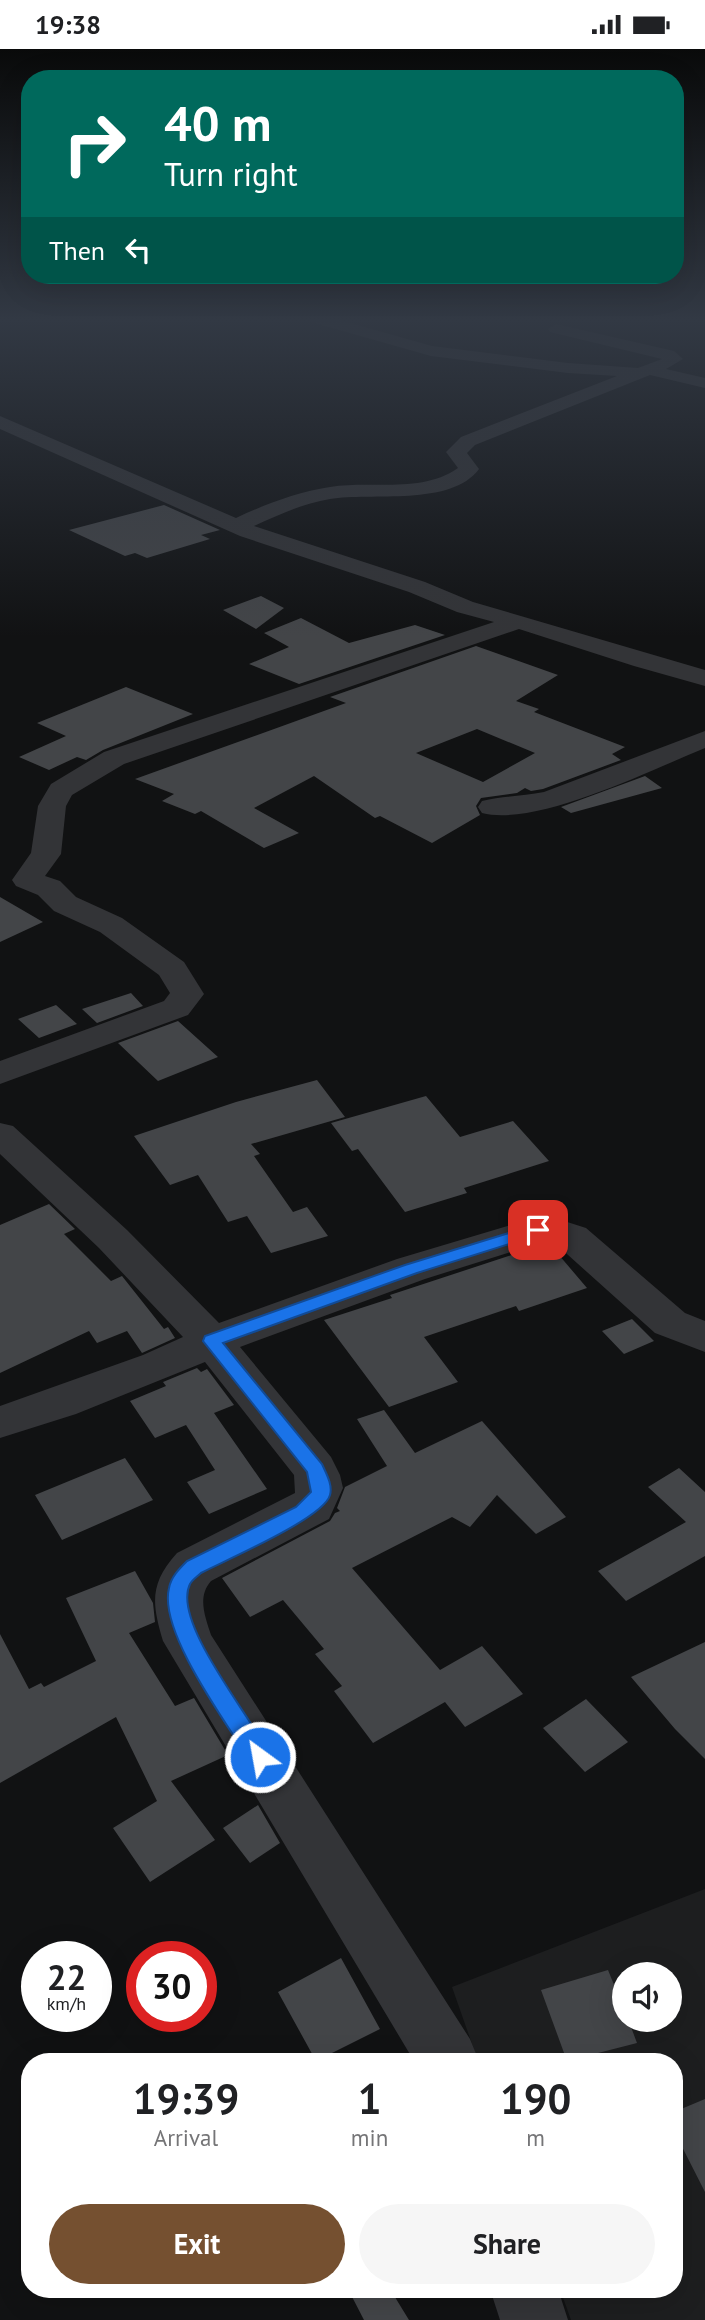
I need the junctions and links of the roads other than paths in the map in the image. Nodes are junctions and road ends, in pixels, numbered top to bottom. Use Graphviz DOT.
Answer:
graph roads {
  1 [pos="7,425"];
  2 [pos="509,425"];
  3 [pos="236,526"];
  4 [pos="519,621"];
  5 [pos="705,678"];
  6 [pos="705,739"];
  7 [pos="492,807"];
  8 [pos="35,867"];
  9 [pos="0,869"];
  10 [pos="0,1073"];
  11 [pos="0,1134"];
  12 [pos="705,1337"];
  13 [pos="212,1341"];
  14 [pos="0,1422"];
  15 [pos="443,2053"];
  16 [pos="527,2298"];
  17 [pos="534,2320"];
  1 -- 3 [label="street"];
  2 -- 3 [label="street"];
  3 -- 4 [label="street"];
  4 -- 5 [label="street"];
  4 -- 8 [label="street"];
  6 -- 7 [label="street"];
  8 -- 9 [label="street"];
  8 -- 10 [label="street"];
  11 -- 13 [label="street"];
  12 -- 13 [label="street"];
  13 -- 14 [label="street"];
  13 -- 15 [label="street"];
  16 -- 17 [label="street"];
}
